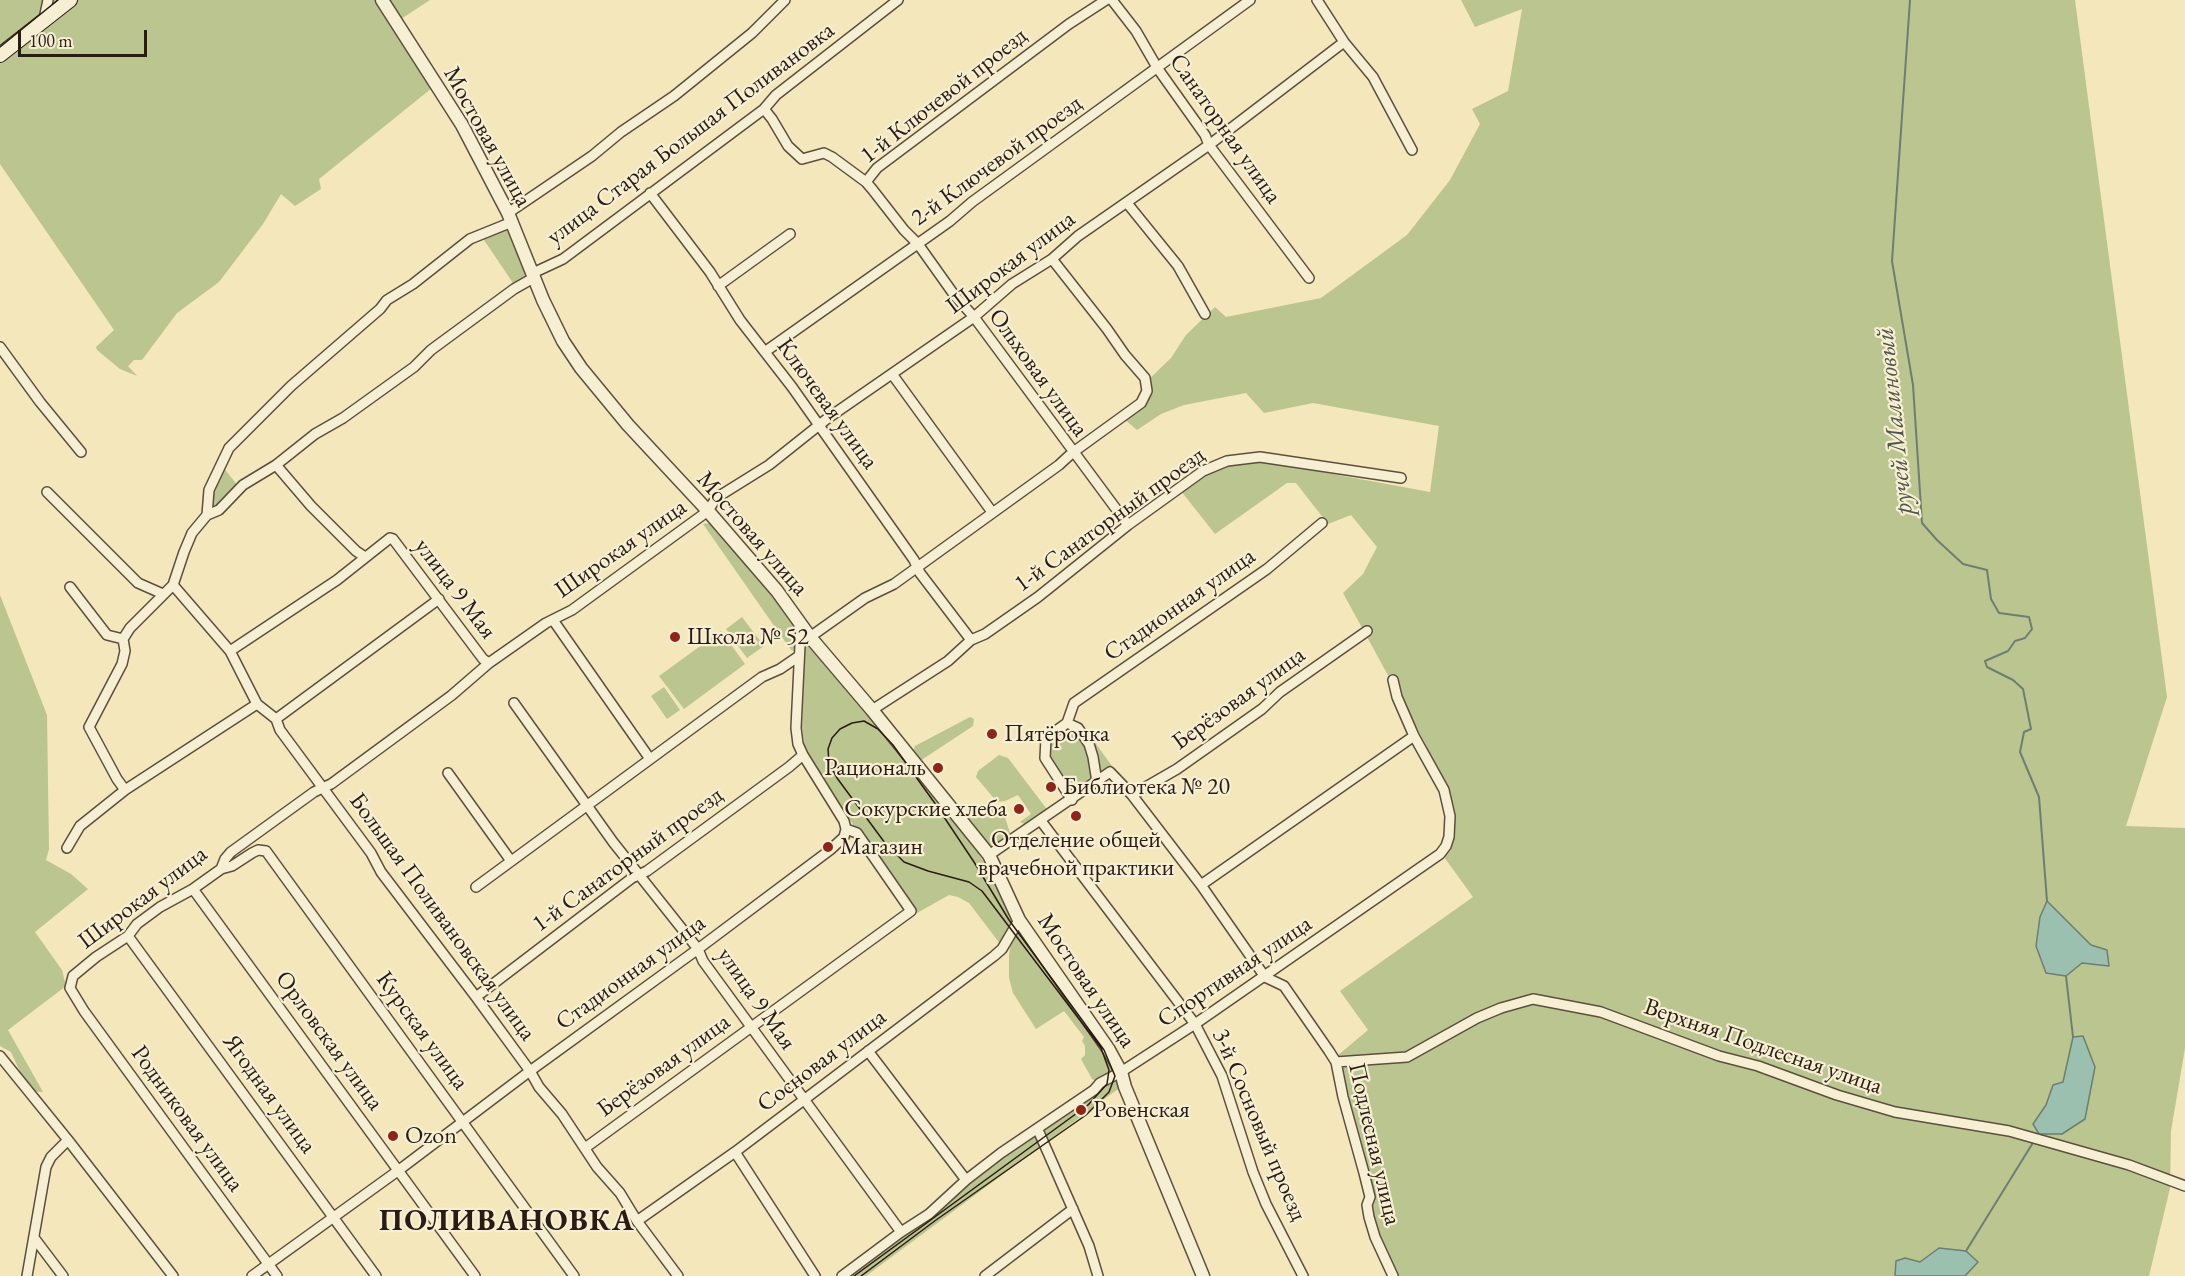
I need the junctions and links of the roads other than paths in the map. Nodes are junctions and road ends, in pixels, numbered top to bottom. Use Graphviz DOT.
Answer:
graph roads {
  1 [pos="48,0"];
  2 [pos="69,0"];
  3 [pos="382,0"];
  4 [pos="785,0"];
  5 [pos="898,0"];
  6 [pos="1106,0"];
  7 [pos="1112,0"];
  8 [pos="1250,0"];
  9 [pos="1317,0"];
  10 [pos="44,19"];
  11 [pos="1344,42"];
  12 [pos="0,55"];
  13 [pos="1158,69"];
  14 [pos="764,109"];
  15 [pos="1209,145"];
  16 [pos="1412,150"];
  17 [pos="866,182"];
  18 [pos="650,193"];
  19 [pos="1127,203"];
  20 [pos="510,217"];
  21 [pos="790,234"];
  22 [pos="918,244"];
  23 [pos="1052,259"];
  24 [pos="534,275"];
  25 [pos="1309,278"];
  26 [pos="718,286"];
  27 [pos="1205,314"];
  28 [pos="974,317"];
  29 [pos="0,347"];
  30 [pos="766,351"];
  31 [pos="892,374"];
  32 [pos="819,427"];
  33 [pos="81,452"];
  34 [pos="1072,453"];
  35 [pos="276,465"];
  36 [pos="1401,478"];
  37 [pos="47,492"];
  38 [pos="708,511"];
  39 [pos="992,512"];
  40 [pos="207,515"];
  41 [pos="1322,523"];
  42 [pos="1128,525"];
  43 [pos="365,557"];
  44 [pos="917,567"];
  45 [pos="173,585"];
  46 [pos="70,587"];
  47 [pos="163,594"];
  48 [pos="439,599"];
  49 [pos="553,620"];
  50 [pos="801,624"];
  51 [pos="1367,631"];
  52 [pos="810,637"];
  53 [pos="123,639"];
  54 [pos="971,640"];
  55 [pos="230,651"];
  56 [pos="799,656"];
  57 [pos="489,663"];
  58 [pos="1393,680"];
  59 [pos="514,703"];
  60 [pos="257,704"];
  61 [pos="872,710"];
  62 [pos="276,719"];
  63 [pos="1067,723"];
  64 [pos="1414,736"];
  65 [pos="803,755"];
  66 [pos="650,759"];
  67 [pos="448,773"];
  68 [pos="1097,782"];
  69 [pos="322,788"];
  70 [pos="125,790"];
  71 [pos="1132,795"];
  72 [pos="1072,800"];
  73 [pos="587,805"];
  74 [pos="1041,821"];
  75 [pos="845,825"];
  76 [pos="67,848"];
  77 [pos="989,855"];
  78 [pos="511,861"];
  79 [pos="221,869"];
  80 [pos="639,875"];
  81 [pos="1201,885"];
  82 [pos="476,887"];
  83 [pos="194,889"];
  84 [pos="1019,920"];
  85 [pos="128,936"];
  86 [pos="698,949"];
  87 [pos="1265,977"];
  88 [pos="70,982"];
  89 [pos="476,997"];
  90 [pos="1195,1024"];
  91 [pos="751,1027"];
  92 [pos="868,1051"];
  93 [pos="0,1056"];
  94 [pos="1336,1062"];
  95 [pos="530,1071"];
  96 [pos="1121,1072"];
  97 [pos="803,1099"];
  98 [pos="463,1122"];
  99 [pos="1038,1130"];
  100 [pos="68,1140"];
  101 [pos="585,1148"];
  102 [pos="735,1152"];
  103 [pos="399,1170"];
  104 [pos="966,1180"];
  105 [pos="2185,1186"];
  106 [pos="1073,1209"];
  107 [pos="334,1217"];
  108 [pos="637,1221"];
  109 [pos="901,1232"];
  110 [pos="35,1239"];
  111 [pos="268,1264"];
  112 [pos="27,1276"];
  113 [pos="63,1276"];
  114 [pos="173,1276"];
  115 [pos="252,1276"];
  116 [pos="277,1276"];
  117 [pos="376,1276"];
  118 [pos="475,1276"];
  119 [pos="573,1276"];
  120 [pos="678,1276"];
  121 [pos="815,1276"];
  122 [pos="842,1276"];
  123 [pos="985,1276"];
  124 [pos="1098,1276"];
  125 [pos="1203,1276"];
  126 [pos="1303,1276"];
  127 [pos="1393,1276"];
  1 -- 10 [label="street"];
  2 -- 10 [label="main road"];
  3 -- 20 [label="street, Мостовая улица"];
  4 -- 20 [label="street, улица Старая Большая Поливановка"];
  5 -- 14 [label="street, улица Старая Большая Поливановка"];
  6 -- 17 [label="street, 1-й Ключевой проезд"];
  7 -- 13 [label="street, Санаторная улица"];
  8 -- 13 [label="street, 2-й Ключевой проезд"];
  9 -- 11 [label="street"];
  10 -- 12 [label="main road"];
  11 -- 15 [label="street, Широкая улица"];
  11 -- 16 [label="street"];
  13 -- 15 [label="street, Санаторная улица"];
  13 -- 22 [label="street, 2-й Ключевой проезд"];
  14 -- 17 [label="street, Ольховая улица"];
  14 -- 18 [label="street, улица Старая Большая Поливановка"];
  15 -- 19 [label="street, Широкая улица"];
  15 -- 25 [label="street, Санаторная улица"];
  17 -- 22 [label="street, Ольховая улица"];
  18 -- 24 [label="street, улица Старая Большая Поливановка"];
  18 -- 26 [label="street, Ключевая улица"];
  19 -- 23 [label="street, Широкая улица"];
  19 -- 27 [label="street"];
  20 -- 24 [label="street, Мостовая улица"];
  20 -- 40 [label="street, улица Старая Большая Поливановка"];
  21 -- 26 [label="street"];
  22 -- 28 [label="street, Ольховая улица"];
  22 -- 30 [label="street, 2-й Ключевой проезд"];
  23 -- 28 [label="street, Широкая улица"];
  23 -- 34 [label="street"];
  24 -- 35 [label="street, улица Старая Большая Поливановка"];
  24 -- 38 [label="street, Мостовая улица"];
  26 -- 30 [label="street, Ключевая улица"];
  28 -- 31 [label="street, Широкая улица"];
  28 -- 34 [label="street, Ольховая улица"];
  29 -- 33 [label="street"];
  30 -- 32 [label="street, Ключевая улица"];
  31 -- 32 [label="street, Широкая улица"];
  31 -- 39 [label="street"];
  32 -- 38 [label="street, Широкая улица"];
  32 -- 44 [label="street, Ключевая улица"];
  34 -- 39 [label="street"];
  34 -- 42 [label="street, Ольховая улица"];
  35 -- 40 [label="street, улица Старая Большая Поливановка"];
  35 -- 43 [label="street"];
  36 -- 42 [label="street, 1-й Санаторный проезд"];
  37 -- 47 [label="street"];
  38 -- 49 [label="street, Широкая улица"];
  38 -- 50 [label="street, Мостовая улица"];
  39 -- 44 [label="street"];
  40 -- 45 [label="street, улица Старая Большая Поливановка"];
  41 -- 63 [label="street, Стадионная улица"];
  42 -- 54 [label="street, 1-й Санаторный проезд"];
  43 -- 48 [label="street, улица 9 Мая"];
  43 -- 55 [label="street"];
  44 -- 52 [label="street"];
  44 -- 54 [label="street, Ключевая улица"];
  45 -- 47 [label="street, улица Старая Большая Поливановка"];
  45 -- 55 [label="street, Большая Поливановская улица"];
  46 -- 53 [label="street"];
  47 -- 53 [label="street, улица Старая Большая Поливановка"];
  48 -- 57 [label="street, улица 9 Мая"];
  48 -- 62 [label="street"];
  49 -- 57 [label="street, Широкая улица"];
  49 -- 66 [label="street"];
  50 -- 52 [label="street, Мостовая улица"];
  50 -- 56 [label="street"];
  51 -- 71 [label="street, Берёзовая улица"];
  52 -- 61 [label="street, Мостовая улица"];
  53 -- 70 [label="street"];
  54 -- 61 [label="street, 1-й Санаторный проезд"];
  55 -- 60 [label="street, Большая Поливановская улица"];
  56 -- 65 [label="street"];
  56 -- 66 [label="street"];
  57 -- 69 [label="street, Широкая улица"];
  58 -- 64 [label="street, Спортивная улица"];
  59 -- 73 [label="street, улица 9 Мая"];
  60 -- 62 [label="street, Большая Поливановская улица"];
  60 -- 70 [label="street"];
  61 -- 77 [label="street, Мостовая улица"];
  62 -- 69 [label="street, Большая Поливановская улица"];
  63 -- 68 [label="street"];
  63 -- 72 [label="street, Стадионная улица"];
  64 -- 81 [label="street"];
  64 -- 87 [label="street, Спортивная улица"];
  65 -- 75 [label="street"];
  65 -- 80 [label="street, 1-й Санаторный проезд"];
  66 -- 73 [label="street"];
  67 -- 78 [label="street"];
  68 -- 71 [label="street, Подлесная улица"];
  68 -- 72 [label="street"];
  69 -- 79 [label="street, Широкая улица"];
  69 -- 89 [label="street, Большая Поливановская улица"];
  70 -- 76 [label="street"];
  71 -- 81 [label="street, Подлесная улица"];
  72 -- 74 [label="street"];
  73 -- 78 [label="street"];
  73 -- 80 [label="street, улица 9 Мая"];
  74 -- 77 [label="street"];
  74 -- 90 [label="street, 3-й Сосновый проезд"];
  75 -- 86 [label="street, Стадионная улица"];
  75 -- 91 [label="street, Берёзовая улица"];
  77 -- 84 [label="street, Мостовая улица"];
  78 -- 82 [label="street"];
  79 -- 83 [label="street, Широкая улица"];
  79 -- 98 [label="street, Курская улица"];
  80 -- 86 [label="street, улица 9 Мая"];
  80 -- 89 [label="street, 1-й Санаторный проезд"];
  81 -- 87 [label="street, Подлесная улица"];
  83 -- 85 [label="street, Широкая улица"];
  83 -- 103 [label="street, Орловская улица"];
  84 -- 92 [label="street, Сосновая улица"];
  84 -- 96 [label="street, Мостовая улица"];
  85 -- 88 [label="street, Широкая улица"];
  85 -- 107 [label="street, Ягодная улица"];
  86 -- 91 [label="street, улица 9 Мая"];
  86 -- 95 [label="street, Стадионная улица"];
  87 -- 90 [label="street, Спортивная улица"];
  87 -- 94 [label="street, Подлесная улица"];
  88 -- 111 [label="street, Родниковая улица"];
  89 -- 95 [label="street, Большая Поливановская улица"];
  90 -- 96 [label="street, Спортивная улица"];
  90 -- 126 [label="street, 3-й Сосновый проезд"];
  91 -- 97 [label="street, улица 9 Мая"];
  91 -- 101 [label="street, Берёзовая улица"];
  92 -- 97 [label="street, Сосновая улица"];
  92 -- 104 [label="street"];
  93 -- 100 [label="street"];
  94 -- 105 [label="street, Верхняя Подлесная улица"];
  94 -- 127 [label="street, Подлесная улица"];
  95 -- 98 [label="street, Стадионная улица"];
  95 -- 101 [label="street, Большая Поливановская улица"];
  96 -- 99 [label="street, Спортивная улица"];
  96 -- 125 [label="street, Мостовая улица"];
  97 -- 102 [label="street, Сосновая улица"];
  97 -- 109 [label="street, улица 9 Мая"];
  98 -- 103 [label="street, Стадионная улица"];
  98 -- 119 [label="street, Курская улица"];
  99 -- 104 [label="street, Спортивная улица"];
  99 -- 106 [label="street"];
  100 -- 110 [label="street"];
  100 -- 114 [label="street"];
  101 -- 108 [label="street, Большая Поливановская улица"];
  102 -- 108 [label="street, Сосновая улица"];
  102 -- 121 [label="street"];
  103 -- 107 [label="street, Стадионная улица"];
  103 -- 118 [label="street, Орловская улица"];
  104 -- 109 [label="street, Спортивная улица"];
  106 -- 123 [label="street"];
  106 -- 124 [label="street"];
  107 -- 111 [label="street, Стадионная улица"];
  107 -- 117 [label="street, Ягодная улица"];
  108 -- 120 [label="street, Большая Поливановская улица"];
  109 -- 122 [label="street, Спортивная улица"];
  110 -- 112 [label="street"];
  110 -- 113 [label="street"];
  111 -- 115 [label="street, Стадионная улица"];
  111 -- 116 [label="street, Родниковая улица"];
}
